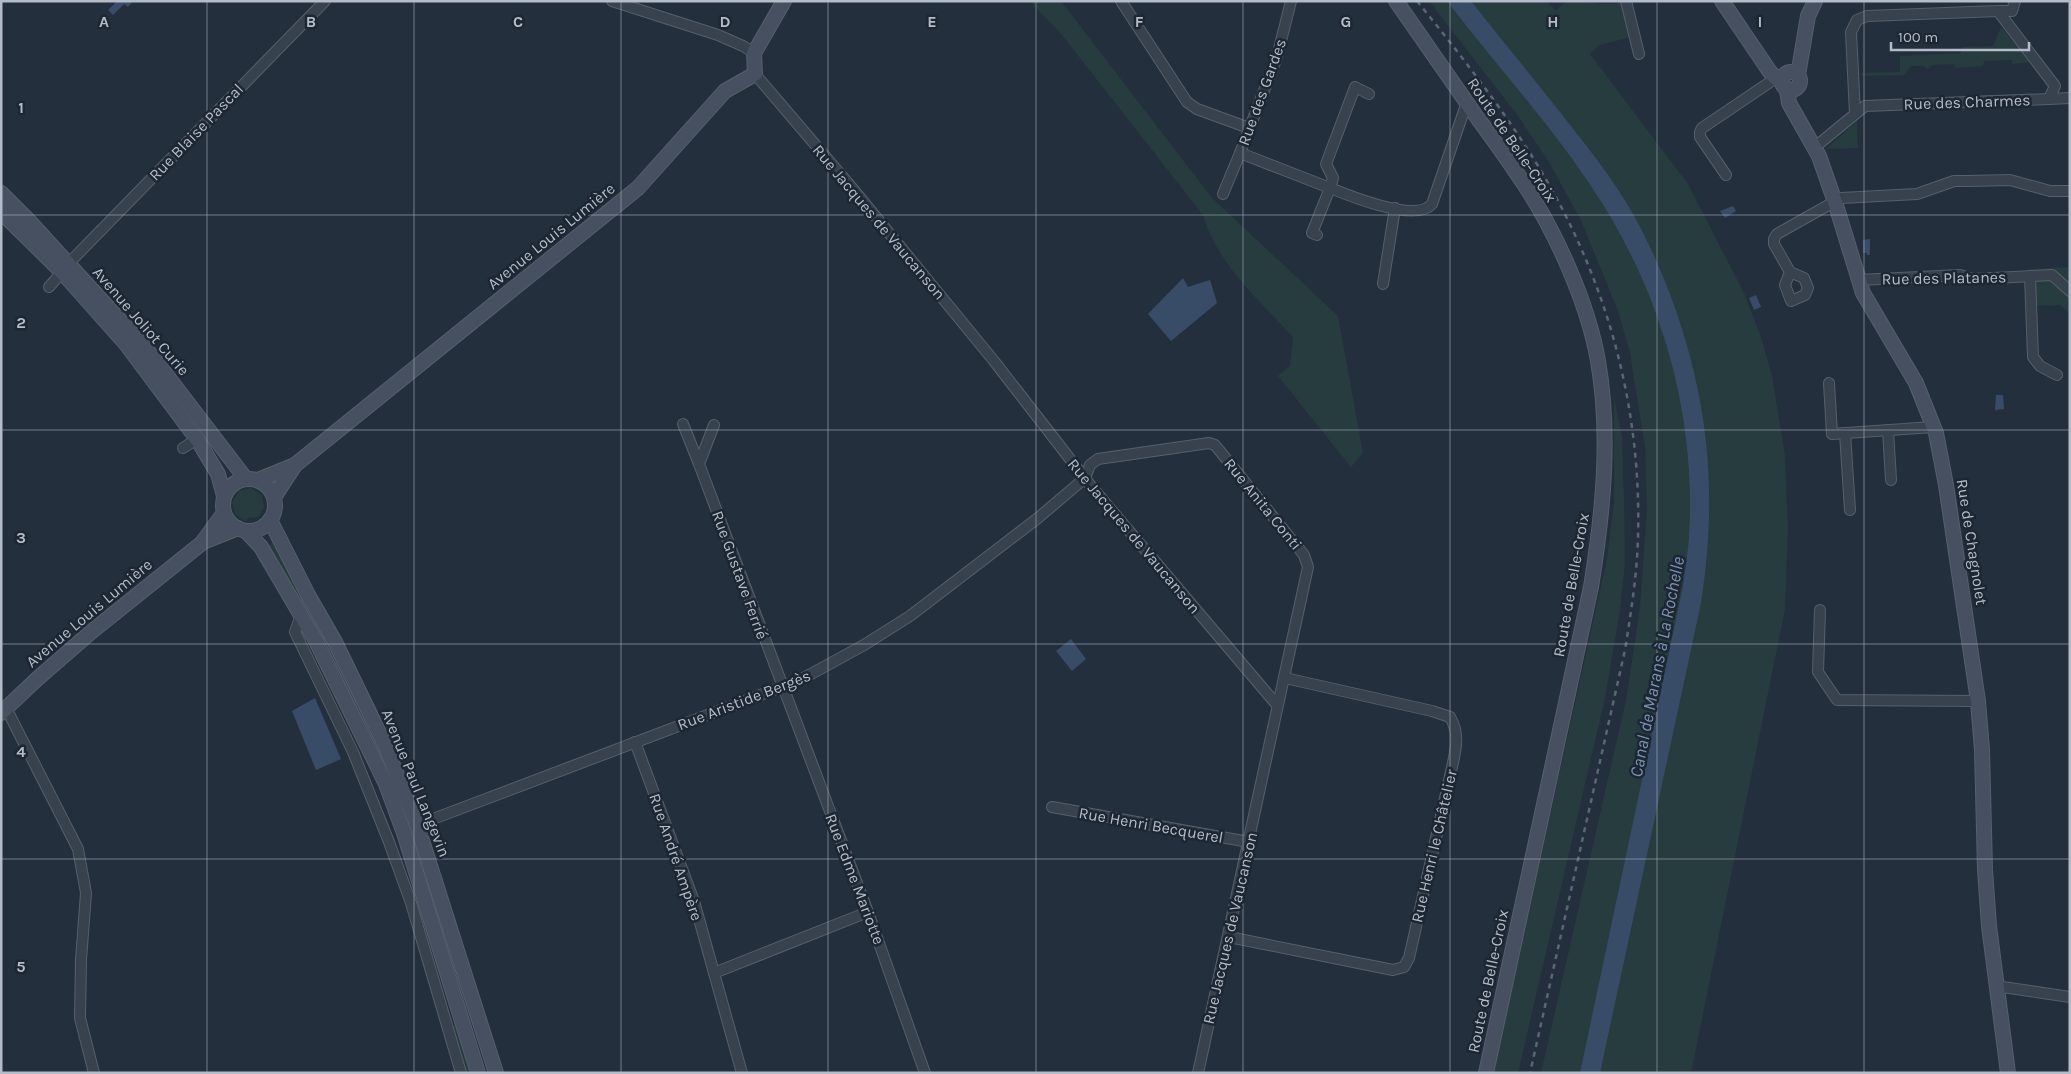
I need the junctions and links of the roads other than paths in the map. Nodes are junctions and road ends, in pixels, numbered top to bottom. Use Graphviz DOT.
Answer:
graph roads {
  1 [pos="325,1"];
  2 [pos="612,1"];
  3 [pos="784,1"];
  4 [pos="1121,1"];
  5 [pos="1291,1"];
  6 [pos="1396,1"];
  7 [pos="1626,1"];
  8 [pos="1722,1"];
  9 [pos="1816,1"];
  10 [pos="2013,6"];
  11 [pos="1998,12"];
  12 [pos="2007,24"];
  13 [pos="754,53"];
  14 [pos="1639,54"];
  15 [pos="755,74"];
  16 [pos="1788,82"];
  17 [pos="2055,86"];
  18 [pos="1369,94"];
  19 [pos="2067,98"];
  20 [pos="2049,99"];
  21 [pos="1467,102"];
  22 [pos="1855,114"];
  23 [pos="1249,128"];
  24 [pos="1815,147"];
  25 [pos="1240,154"];
  26 [pos="1726,175"];
  27 [pos="1330,188"];
  28 [pos="2070,191"];
  29 [pos="1,193"];
  30 [pos="1223,194"];
  31 [pos="1835,202"];
  32 [pos="1395,208"];
  33 [pos="1,212"];
  34 [pos="1317,235"];
  35 [pos="65,268"];
  36 [pos="1790,272"];
  37 [pos="2030,276"];
  38 [pos="1859,280"];
  39 [pos="1383,284"];
  40 [pos="49,287"];
  41 [pos="2070,291"];
  42 [pos="2057,376"];
  43 [pos="1829,383"];
  44 [pos="683,424"];
  45 [pos="714,425"];
  46 [pos="1933,427"];
  47 [pos="1888,430"];
  48 [pos="1845,433"];
  49 [pos="197,438"];
  50 [pos="183,448"];
  51 [pos="699,464"];
  52 [pos="295,465"];
  53 [pos="1085,478"];
  54 [pos="252,479"];
  55 [pos="1891,480"];
  56 [pos="224,496"];
  57 [pos="274,497"];
  58 [pos="1850,510"];
  59 [pos="224,513"];
  60 [pos="270,520"];
  61 [pos="242,529"];
  62 [pos="202,543"];
  63 [pos="1820,610"];
  64 [pos="301,615"];
  65 [pos="1285,678"];
  66 [pos="782,687"];
  67 [pos="1978,701"];
  68 [pos="1277,705"];
  69 [pos="4,711"];
  70 [pos="635,742"];
  71 [pos="1052,807"];
  72 [pos="417,825"];
  73 [pos="1249,842"];
  74 [pos="868,912"];
  75 [pos="1228,937"];
  76 [pos="714,973"];
  77 [pos="1996,986"];
  78 [pos="2070,997"];
  79 [pos="476,1005"];
  80 [pos="460,1009"];
  81 [pos="444,1013"];
  82 [pos="94,1073"];
  83 [pos="461,1073"];
  84 [pos="478,1073"];
  85 [pos="496,1073"];
  86 [pos="742,1073"];
  87 [pos="925,1073"];
  88 [pos="1198,1073"];
  89 [pos="1486,1073"];
  90 [pos="2008,1073"];
  1 -- 35 [label="street, Rue Blaise Pascal"];
  2 -- 13 [label="street"];
  3 -- 13 [label="street"];
  4 -- 23 [label="street"];
  5 -- 23 [label="street, Rue des Gardes"];
  6 -- 21 [label="street, Route de Belle-Croix"];
  7 -- 14 [label="street"];
  8 -- 16 [label="street, Rue de Chagnolet"];
  9 -- 16 [label="street"];
  10 -- 11 [label="street"];
  10 -- 12 [label="street"];
  11 -- 12 [label="street, Rue des Charmes"];
  11 -- 22 [label="street"];
  12 -- 17 [label="street, Rue des Charmes"];
  13 -- 15 [label="street"];
  15 -- 52 [label="street, Avenue Louis Lumière"];
  15 -- 53 [label="street, Rue Jacques de Vaucanson"];
  16 -- 24 [label="street, Rue de Chagnolet"];
  16 -- 26 [label="street"];
  17 -- 19 [label="street"];
  17 -- 20 [label="street, Rue des Charmes"];
  18 -- 27 [label="street"];
  19 -- 20 [label="street"];
  20 -- 22 [label="street, Rue des Charmes"];
  21 -- 32 [label="street, Rue des Gardes"];
  21 -- 89 [label="street, Route de Belle-Croix"];
  22 -- 24 [label="street, Rue des Charmes"];
  23 -- 25 [label="street, Rue des Gardes"];
  24 -- 31 [label="street, Rue de Chagnolet"];
  25 -- 27 [label="street, Rue des Gardes"];
  25 -- 30 [label="street"];
  27 -- 32 [label="street, Rue des Gardes"];
  27 -- 34 [label="street"];
  28 -- 31 [label="street"];
  29 -- 35 [label="street, Avenue Joliot Curie"];
  31 -- 36 [label="street"];
  31 -- 38 [label="street, Rue de Chagnolet"];
  32 -- 39 [label="street"];
  33 -- 35 [label="street, Avenue Joliot Curie"];
  35 -- 40 [label="street, Rue Blaise Pascal"];
  35 -- 49 [label="street, Avenue Joliot Curie"];
  35 -- 54 [label="street, Avenue Joliot Curie"];
  37 -- 38 [label="street, Rue des Platanes"];
  37 -- 41 [label="street, Rue des Platanes"];
  37 -- 42 [label="street"];
  38 -- 46 [label="street, Rue de Chagnolet"];
  43 -- 48 [label="street"];
  44 -- 51 [label="street, Rue Gustave Ferrié"];
  45 -- 51 [label="street"];
  46 -- 47 [label="street"];
  46 -- 67 [label="street, Rue de Chagnolet"];
  47 -- 48 [label="street"];
  47 -- 55 [label="street"];
  48 -- 58 [label="street"];
  49 -- 50 [label="street"];
  49 -- 56 [label="street, Avenue Joliot Curie"];
  51 -- 66 [label="street, Rue Gustave Ferrié"];
  52 -- 54 [label="street, Avenue Louis Lumière"];
  52 -- 57 [label="street, Avenue Louis Lumière"];
  53 -- 65 [label="street, Rue Anita Conti"];
  53 -- 66 [label="street, Rue Aristide Bergès"];
  53 -- 68 [label="street, Rue Jacques de Vaucanson"];
  54 -- 56 [label="street"];
  54 -- 57 [label="street"];
  56 -- 59 [label="street"];
  57 -- 60 [label="street"];
  59 -- 61 [label="street"];
  59 -- 62 [label="street, Avenue Louis Lumière"];
  60 -- 61 [label="street"];
  60 -- 72 [label="street, Avenue Paul Langevin"];
  61 -- 62 [label="street, Avenue Louis Lumière"];
  61 -- 64 [label="street, Avenue Paul Langevin"];
  62 -- 69 [label="street, Avenue Louis Lumière"];
  63 -- 67 [label="street"];
  64 -- 80 [label="street, Avenue Paul Langevin"];
  64 -- 81 [label="street"];
  65 -- 68 [label="street, Rue Anita Conti"];
  65 -- 75 [label="street, Rue Henri le Châtelier"];
  66 -- 70 [label="street, Rue Aristide Bergès"];
  66 -- 74 [label="street, Rue Edme Mariotte"];
  67 -- 77 [label="street, Rue de Chagnolet"];
  68 -- 73 [label="street, Rue Jacques de Vaucanson"];
  69 -- 82 [label="street"];
  70 -- 72 [label="street, Rue Aristide Bergès"];
  70 -- 76 [label="street, Rue André Ampère"];
  71 -- 73 [label="street, Rue Henri Becquerel"];
  72 -- 79 [label="street, Avenue Paul Langevin"];
  73 -- 75 [label="street, Rue Jacques de Vaucanson"];
  74 -- 76 [label="street"];
  74 -- 87 [label="street, Rue Edme Mariotte"];
  75 -- 88 [label="street, Rue Jacques de Vaucanson"];
  76 -- 86 [label="street, Rue André Ampère"];
  77 -- 78 [label="street"];
  77 -- 90 [label="street, Rue de Chagnolet"];
  79 -- 80 [label="street"];
  79 -- 85 [label="street, Avenue Paul Langevin"];
  80 -- 81 [label="street"];
  80 -- 84 [label="street, Avenue Paul Langevin"];
  81 -- 83 [label="street"];
}
